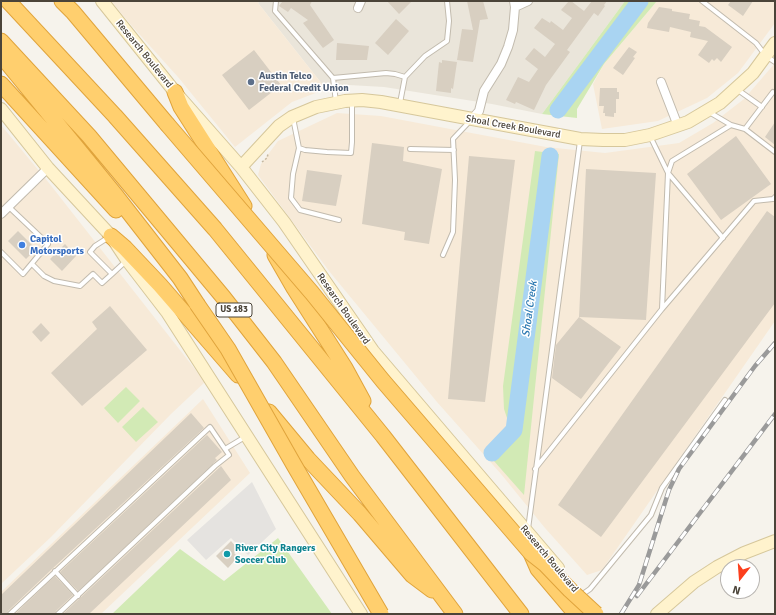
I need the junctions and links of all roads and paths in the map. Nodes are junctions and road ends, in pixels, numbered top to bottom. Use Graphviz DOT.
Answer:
graph roads {
  1 [pos="8,1"];
  2 [pos="103,1"];
  3 [pos="276,1"];
  4 [pos="447,1"];
  5 [pos="528,1"];
  6 [pos="702,1"];
  7 [pos="67,4"];
  8 [pos="515,4"];
  9 [pos="1,41"];
  10 [pos="775,43"];
  11 [pos="1,55"];
  12 [pos="770,59"];
  13 [pos="405,77"];
  14 [pos="333,78"];
  15 [pos="661,82"];
  16 [pos="1,84"];
  17 [pos="736,89"];
  18 [pos="175,92"];
  19 [pos="773,92"];
  20 [pos="352,101"];
  21 [pos="336,102"];
  22 [pos="399,106"];
  23 [pos="762,107"];
  24 [pos="1,109"];
  25 [pos="707,111"];
  26 [pos="293,117"];
  27 [pos="472,119"];
  28 [pos="731,125"];
  29 [pos="678,126"];
  30 [pos="745,129"];
  31 [pos="650,136"];
  32 [pos="580,139"];
  33 [pos="299,148"];
  34 [pos="410,149"];
  35 [pos="454,150"];
  36 [pos="775,152"];
  37 [pos="241,167"];
  38 [pos="48,168"];
  39 [pos="668,173"];
  40 [pos="775,197"];
  41 [pos="9,207"];
  42 [pos="1,214"];
  43 [pos="339,220"];
  44 [pos="111,236"];
  45 [pos="723,238"];
  46 [pos="1,252"];
  47 [pos="443,255"];
  48 [pos="127,260"];
  49 [pos="32,264"];
  50 [pos="112,274"];
  51 [pos="198,304"];
  52 [pos="662,309"];
  53 [pos="725,400"];
  54 [pos="247,436"];
  55 [pos="383,436"];
  56 [pos="225,449"];
  57 [pos="535,470"];
  58 [pos="527,533"];
  59 [pos="775,541"];
  60 [pos="531,553"];
  61 [pos="55,571"];
  62 [pos="78,596"];
  63 [pos="580,597"];
  64 [pos="443,598"];
  65 [pos="10,614"];
  66 [pos="58,614"];
  67 [pos="361,614"];
  68 [pos="381,614"];
  69 [pos="455,614"];
  70 [pos="521,614"];
  71 [pos="576,614"];
  72 [pos="586,614"];
  73 [pos="596,614"];
  74 [pos="657,614"];
  1 -- 55 [label="highway"];
  2 -- 18 [label="main road, Research Boulevard"];
  3 -- 14 [label="lane"];
  4 -- 13 [label="lane"];
  5 -- 8 [label="street"];
  6 -- 12 [label="lane"];
  7 -- 60 [label="highway, bridge"];
  8 -- 27 [label="street"];
  9 -- 64 [label="highway, US 183"];
  10 -- 12 [label="main road, Shoal Creek Boulevard"];
  11 -- 51 [label="highway"];
  12 -- 17 [label="main road, Shoal Creek Boulevard"];
  13 -- 14 [label="lane"];
  13 -- 22 [label="lane"];
  14 -- 21 [label="lane"];
  15 -- 29 [label="street"];
  16 -- 51 [label="highway"];
  17 -- 23 [label="lane"];
  17 -- 25 [label="main road, Shoal Creek Boulevard"];
  18 -- 37 [label="main road, Research Boulevard"];
  18 -- 55 [label="highway"];
  19 -- 23 [label="lane"];
  20 -- 21 [label="main road, Shoal Creek Boulevard"];
  20 -- 22 [label="main road, Shoal Creek Boulevard"];
  20 -- 33 [label="lane"];
  21 -- 26 [label="main road, Shoal Creek Boulevard"];
  22 -- 27 [label="main road, Shoal Creek Boulevard"];
  23 -- 30 [label="lane"];
  24 -- 38 [label="main road"];
  25 -- 28 [label="lane"];
  25 -- 29 [label="main road, Shoal Creek Boulevard"];
  26 -- 33 [label="lane"];
  26 -- 37 [label="main road, Shoal Creek Boulevard"];
  27 -- 32 [label="main road, Shoal Creek Boulevard"];
  27 -- 35 [label="lane"];
  28 -- 30 [label="lane"];
  28 -- 39 [label="lane"];
  29 -- 31 [label="main road, Shoal Creek Boulevard"];
  30 -- 36 [label="lane"];
  31 -- 32 [label="main road, Shoal Creek Boulevard"];
  31 -- 39 [label="lane"];
  32 -- 57 [label="lane"];
  33 -- 43 [label="lane"];
  34 -- 35 [label="lane"];
  35 -- 47 [label="lane"];
  37 -- 58 [label="main road, Research Boulevard"];
  38 -- 41 [label="street"];
  38 -- 44 [label="main road"];
  39 -- 45 [label="lane"];
  39 -- 52 [label="lane"];
  40 -- 45 [label="lane"];
  41 -- 42 [label="street"];
  41 -- 49 [label="lane"];
  44 -- 48 [label="main road"];
  44 -- 50 [label="lane"];
  44 -- 64 [label="highway"];
  45 -- 52 [label="lane"];
  46 -- 49 [label="lane"];
  48 -- 50 [label="lane"];
  48 -- 54 [label="main road"];
  49 -- 50 [label="lane"];
  51 -- 68 [label="highway, bridge"];
  52 -- 57 [label="lane"];
  53 -- 63 [label="lane"];
  54 -- 56 [label="lane"];
  54 -- 67 [label="main road"];
  55 -- 70 [label="highway"];
  56 -- 61 [label="lane"];
  56 -- 62 [label="lane"];
  57 -- 58 [label="lane"];
  58 -- 63 [label="main road, Research Boulevard"];
  59 -- 74 [label="main road"];
  60 -- 71 [label="highway"];
  60 -- 73 [label="highway, bridge"];
  61 -- 62 [label="lane"];
  61 -- 65 [label="lane"];
  62 -- 66 [label="lane"];
  63 -- 72 [label="main road, Research Boulevard"];
  64 -- 69 [label="highway, US 183"];
}
